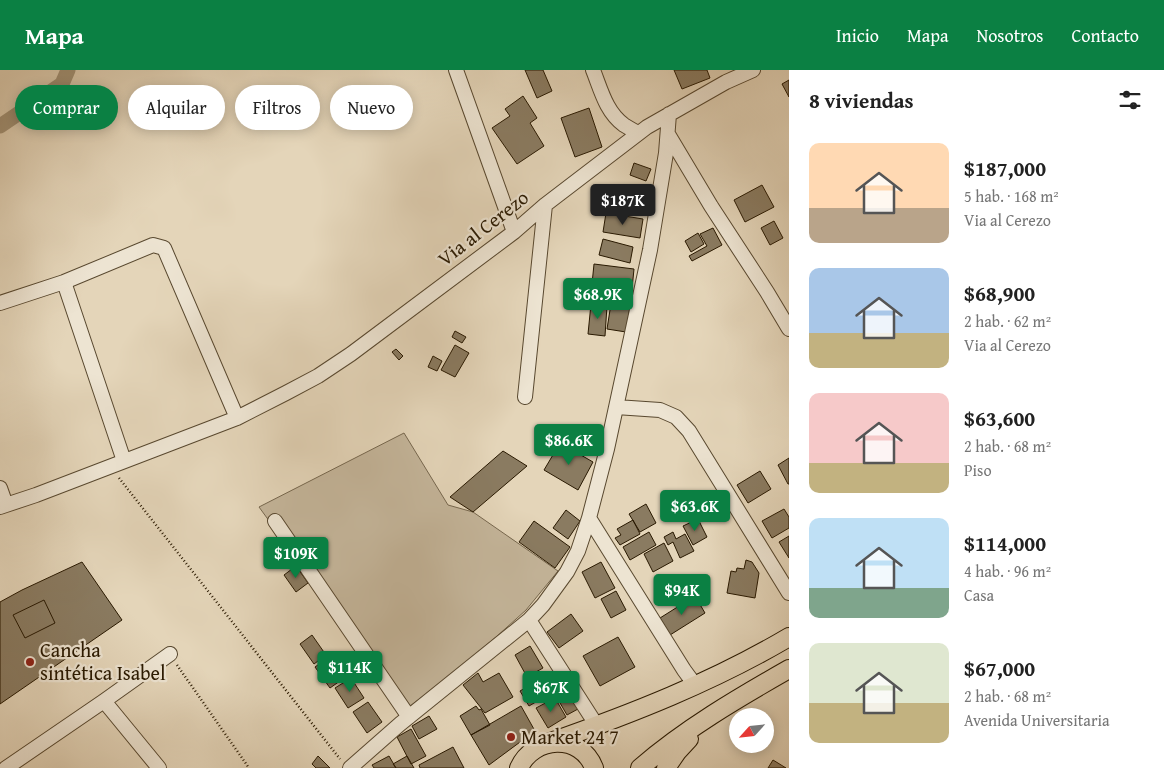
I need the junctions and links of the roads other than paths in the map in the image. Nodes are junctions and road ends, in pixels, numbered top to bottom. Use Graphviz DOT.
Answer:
graph roads {
  1 [pos="456,70"];
  2 [pos="594,70"];
  3 [pos="753,70"];
  4 [pos="723,76"];
  5 [pos="670,114"];
  6 [pos="638,133"];
  7 [pos="668,134"];
  8 [pos="545,205"];
  9 [pos="514,232"];
  10 [pos="64,282"];
  11 [pos="0,302"];
  12 [pos="789,329"];
  13 [pos="525,397"];
  14 [pos="616,407"];
  15 [pos="237,418"];
  16 [pos="124,460"];
  17 [pos="0,488"];
  18 [pos="3,506"];
  19 [pos="589,518"];
  20 [pos="274,522"];
  21 [pos="789,592"];
  22 [pos="529,620"];
  23 [pos="789,637"];
  24 [pos="170,654"];
  25 [pos="789,668"];
  26 [pos="695,685"];
  27 [pos="104,701"];
  28 [pos="716,713"];
  29 [pos="409,717"];
  30 [pos="598,726"];
  31 [pos="548,743"];
  32 [pos="529,753"];
  33 [pos="591,763"];
  34 [pos="346,764"];
  35 [pos="6,768"];
  36 [pos="159,768"];
  37 [pos="512,768"];
  38 [pos="519,768"];
  39 [pos="640,768"];
  40 [pos="666,768"];
  1 -- 9 [label="street"];
  2 -- 6 [label="street"];
  3 -- 4 [label="street, Via al Cerezo"];
  4 -- 5 [label="street, Via al Cerezo"];
  5 -- 6 [label="street, Via al Cerezo"];
  5 -- 7 [label="street"];
  6 -- 8 [label="street, Via al Cerezo"];
  7 -- 12 [label="street"];
  7 -- 14 [label="street"];
  8 -- 9 [label="street, Via al Cerezo"];
  8 -- 13 [label="street"];
  9 -- 15 [label="street, Via al Cerezo"];
  10 -- 11 [label="street"];
  10 -- 15 [label="street"];
  10 -- 16 [label="street"];
  14 -- 19 [label="street"];
  14 -- 21 [label="street"];
  15 -- 16 [label="street, Via al Cerezo"];
  16 -- 18 [label="street, Via al Cerezo"];
  17 -- 18 [label="street"];
  19 -- 22 [label="street"];
  19 -- 26 [label="street"];
  20 -- 29 [label="street"];
  22 -- 29 [label="street"];
  22 -- 30 [label="street"];
  23 -- 26 [label="main road"];
  24 -- 27 [label="street"];
  25 -- 28 [label="main road"];
  26 -- 30 [label="main road"];
  27 -- 35 [label="street"];
  27 -- 36 [label="street"];
  28 -- 39 [label="main road"];
  28 -- 40 [label="main road"];
  29 -- 34 [label="street"];
  30 -- 31 [label="main road"];
  31 -- 32 [label="main road"];
  31 -- 33 [label="main road"];
  32 -- 37 [label="main road"];
  32 -- 38 [label="main road"];
}
